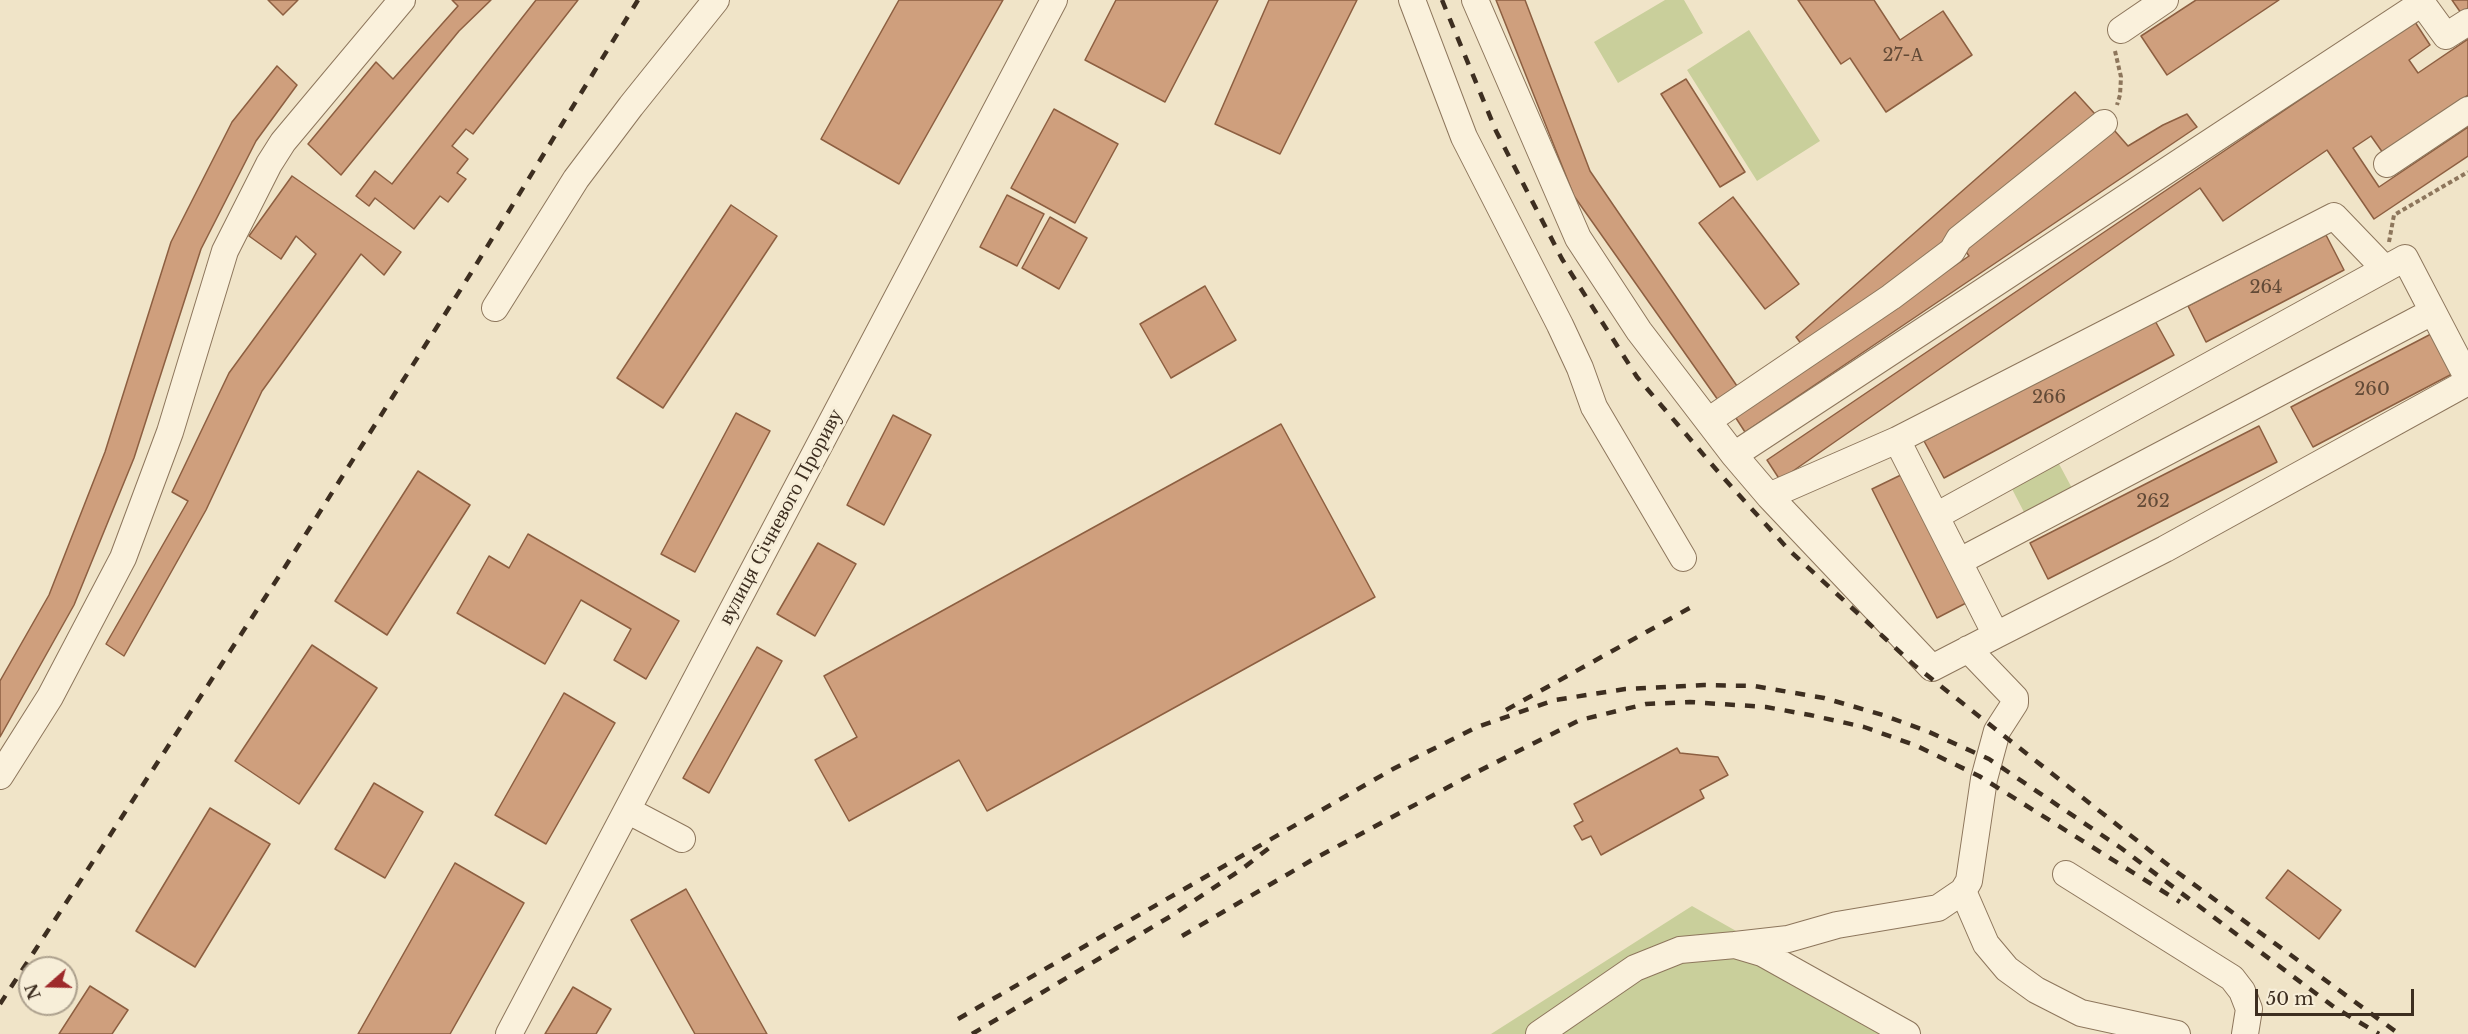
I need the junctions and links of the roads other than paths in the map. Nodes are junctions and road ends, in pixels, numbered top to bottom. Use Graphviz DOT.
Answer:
graph roads {
  1 [pos="402,0"];
  2 [pos="716,0"];
  3 [pos="1054,0"];
  4 [pos="1412,0"];
  5 [pos="1474,0"];
  6 [pos="2164,0"];
  7 [pos="2468,22"];
  8 [pos="2121,30"];
  9 [pos="2468,110"];
  10 [pos="2104,123"];
  11 [pos="2386,164"];
  12 [pos="2384,268"];
  13 [pos="495,308"];
  14 [pos="2432,312"];
  15 [pos="2468,380"];
  16 [pos="1708,421"];
  17 [pos="1897,440"];
  18 [pos="1734,455"];
  19 [pos="1769,496"];
  20 [pos="1936,516"];
  21 [pos="1683,558"];
  22 [pos="1960,561"];
  23 [pos="1996,635"];
  24 [pos="1968,649"];
  25 [pos="0,776"];
  26 [pos="627,810"];
  27 [pos="682,839"];
  28 [pos="2066,874"];
  29 [pos="1963,891"];
  30 [pos="1734,945"];
  31 [pos="1566,1026"];
  32 [pos="509,1034"];
  33 [pos="1539,1034"];
  34 [pos="1907,1034"];
  35 [pos="2176,1034"];
  36 [pos="2245,1034"];
  1 -- 25 [label="street"];
  2 -- 13 [label="street"];
  3 -- 26 [label="street, вулиця Січневого Прориву"];
  4 -- 21 [label="street"];
  5 -- 16 [label="street"];
  6 -- 8 [label="street"];
  7 -- 18 [label="street"];
  9 -- 11 [label="street"];
  10 -- 16 [label="street"];
  12 -- 14 [label="street"];
  12 -- 17 [label="street"];
  12 -- 20 [label="street"];
  14 -- 15 [label="street"];
  14 -- 22 [label="street"];
  15 -- 23 [label="street"];
  16 -- 18 [label="street"];
  17 -- 19 [label="street"];
  17 -- 20 [label="street"];
  18 -- 19 [label="street"];
  19 -- 24 [label="street"];
  20 -- 22 [label="street"];
  22 -- 23 [label="street"];
  23 -- 24 [label="street"];
  24 -- 29 [label="street"];
  26 -- 27 [label="street"];
  26 -- 32 [label="street, вулиця Січневого Прориву"];
  28 -- 36 [label="street"];
  29 -- 30 [label="street"];
  29 -- 35 [label="street"];
  30 -- 31 [label="street"];
  30 -- 34 [label="street"];
  31 -- 33 [label="street"];
}
